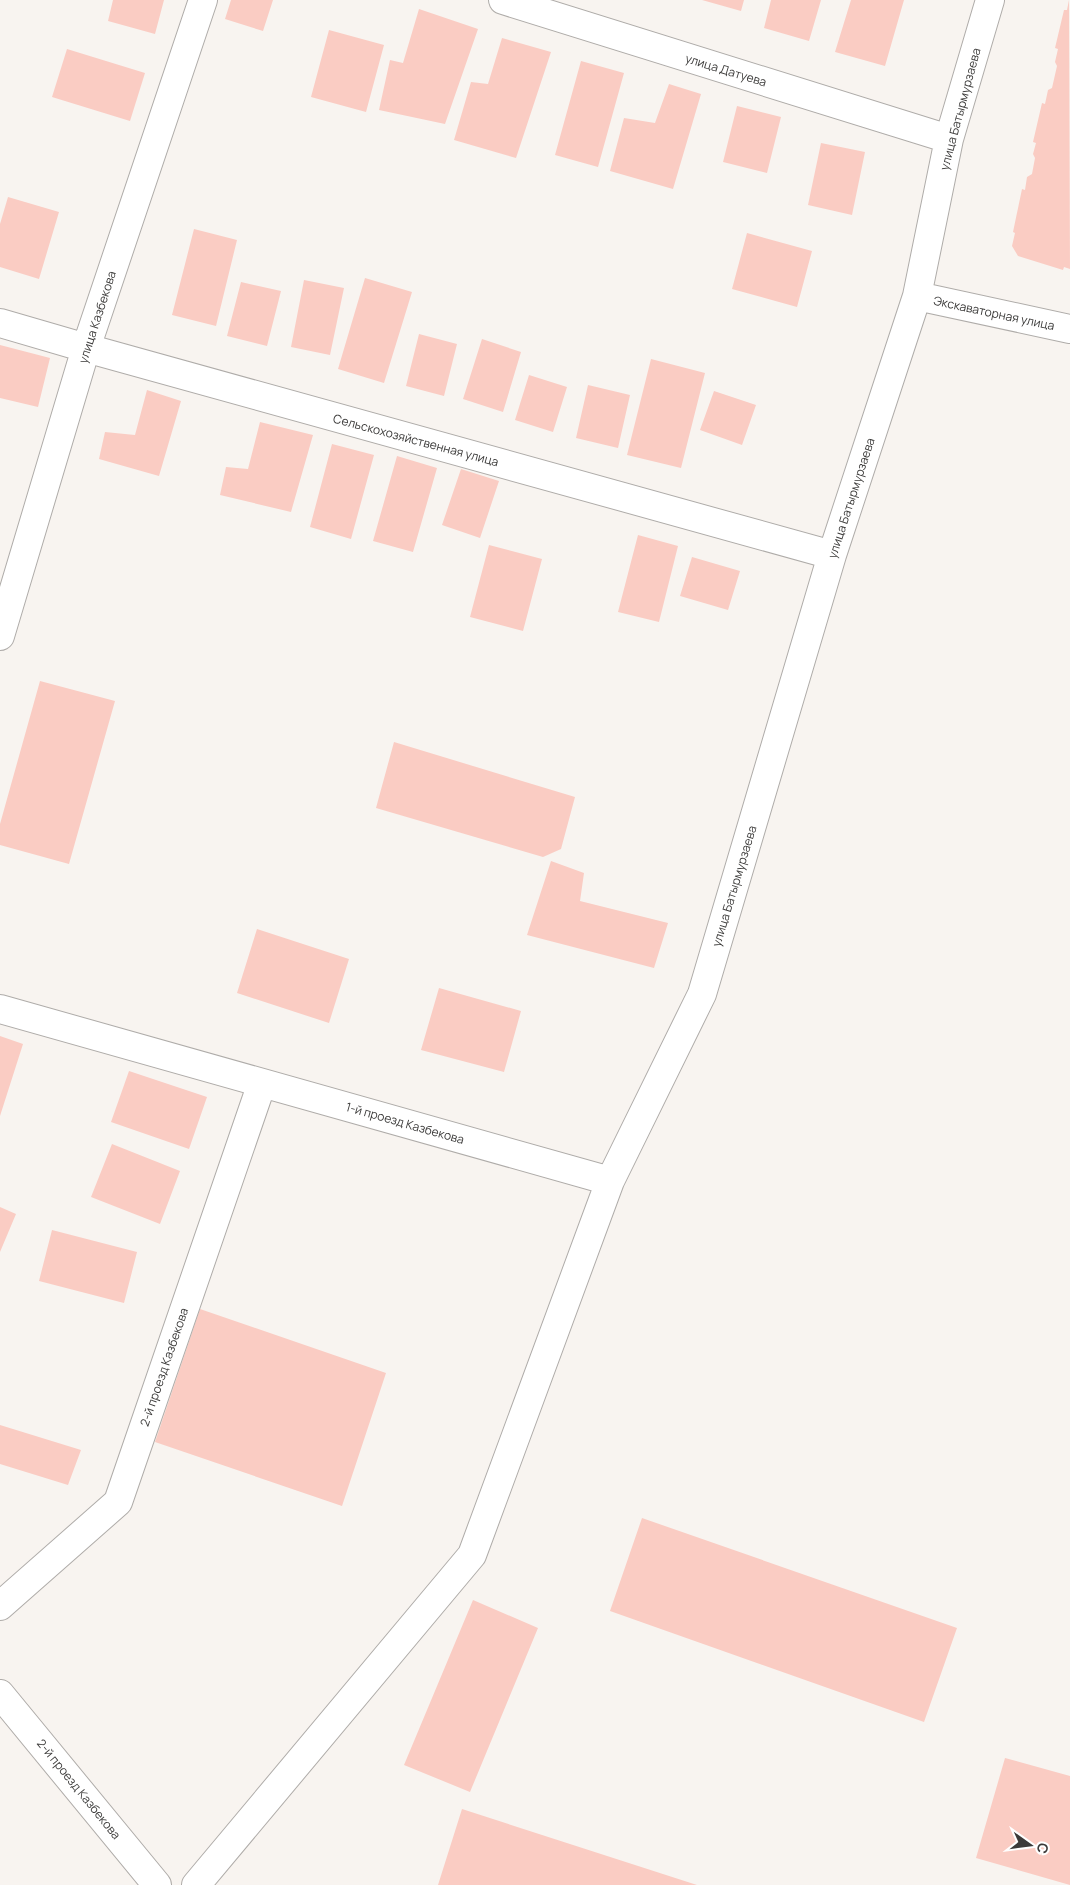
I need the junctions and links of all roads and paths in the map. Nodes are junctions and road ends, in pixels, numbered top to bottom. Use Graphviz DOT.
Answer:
graph roads {
  1 [pos="203,0"];
  2 [pos="503,0"];
  3 [pos="990,0"];
  4 [pos="949,140"];
  5 [pos="917,296"];
  6 [pos="0,323"];
  7 [pos="1070,330"];
  8 [pos="86,348"];
  9 [pos="832,555"];
  10 [pos="0,636"];
  11 [pos="0,1009"];
  12 [pos="262,1082"];
  13 [pos="610,1181"];
  14 [pos="0,1606"];
  15 [pos="0,1694"];
  16 [pos="157,1885"];
  17 [pos="196,1885"];
  1 -- 8 [label="street, улица Казбекова"];
  2 -- 4 [label="street, улица Датуева"];
  3 -- 4 [label="street, улица Батырмурзаева"];
  4 -- 5 [label="street, улица Батырмурзаева"];
  5 -- 7 [label="street, Экскаваторная улица"];
  5 -- 9 [label="street, улица Батырмурзаева"];
  6 -- 8 [label="street, Сельскохозяйственная улица"];
  8 -- 9 [label="street, Сельскохозяйственная улица"];
  8 -- 10 [label="street, улица Казбекова"];
  9 -- 13 [label="street, улица Батырмурзаева"];
  11 -- 12 [label="street, 1-й проезд Казбекова"];
  12 -- 13 [label="street, 1-й проезд Казбекова"];
  12 -- 14 [label="street, 2-й проезд Казбекова"];
  13 -- 17 [label="street"];
  15 -- 16 [label="street, 2-й проезд Казбекова"];
}
